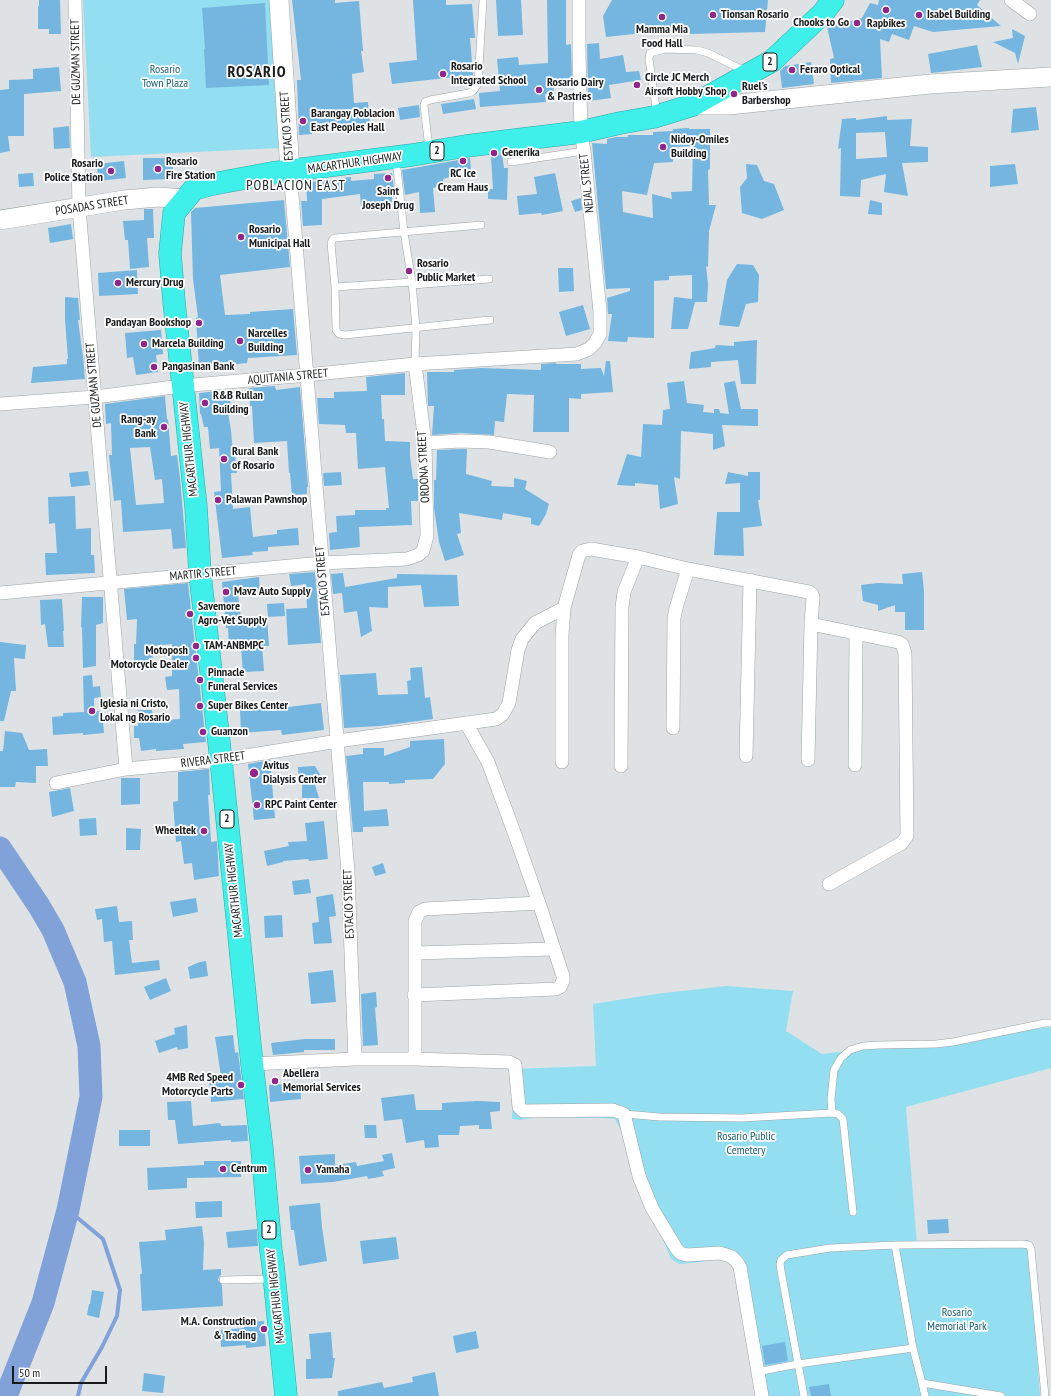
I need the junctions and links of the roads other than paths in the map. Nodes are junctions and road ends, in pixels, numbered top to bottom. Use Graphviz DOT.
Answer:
graph roads {
  1 [pos="75,0"];
  2 [pos="279,0"];
  3 [pos="483,0"];
  4 [pos="579,0"];
  5 [pos="833,0"];
  6 [pos="1011,0"];
  7 [pos="1030,14"];
  8 [pos="751,74"];
  9 [pos="1051,77"];
  10 [pos="693,105"];
  11 [pos="658,115"];
  12 [pos="583,142"];
  13 [pos="544,148"];
  14 [pos="429,152"];
  15 [pos="396,157"];
  16 [pos="511,162"];
  17 [pos="290,171"];
  18 [pos="184,199"];
  19 [pos="80,208"];
  20 [pos="0,220"];
  21 [pos="481,225"];
  22 [pos="404,232"];
  23 [pos="490,279"];
  24 [pos="412,283"];
  25 [pos="335,287"];
  26 [pos="490,320"];
  27 [pos="416,328"];
  28 [pos="577,354"];
  29 [pos="415,364"];
  30 [pos="307,376"];
  31 [pos="182,386"];
  32 [pos="95,396"];
  33 [pos="0,404"];
  34 [pos="425,443"];
  35 [pos="550,452"];
  36 [pos="638,557"];
  37 [pos="407,559"];
  38 [pos="322,564"];
  39 [pos="688,569"];
  40 [pos="200,574"];
  41 [pos="750,580"];
  42 [pos="112,583"];
  43 [pos="0,593"];
  44 [pos="564,608"];
  45 [pos="811,624"];
  46 [pos="856,634"];
  47 [pos="466,723"];
  48 [pos="673,728"];
  49 [pos="338,741"];
  50 [pos="746,756"];
  51 [pos="221,760"];
  52 [pos="808,760"];
  53 [pos="562,762"];
  54 [pos="856,765"];
  55 [pos="621,766"];
  56 [pos="126,769"];
  57 [pos="56,783"];
  58 [pos="829,884"];
  59 [pos="540,903"];
  60 [pos="554,949"];
  61 [pos="415,953"];
  62 [pos="414,995"];
  63 [pos="1051,1023"];
  64 [pos="355,1059"];
  65 [pos="415,1059"];
  66 [pos="252,1064"];
  67 [pos="832,1113"];
  68 [pos="624,1114"];
  69 [pos="853,1212"];
  70 [pos="895,1245"];
  71 [pos="274,1279"];
  72 [pos="223,1280"];
  73 [pos="913,1348"];
  74 [pos="798,1364"];
  75 [pos="757,1372"];
  76 [pos="922,1383"];
  77 [pos="286,1396"];
  78 [pos="762,1396"];
  79 [pos="804,1396"];
  80 [pos="925,1396"];
  81 [pos="1000,1396"];
  82 [pos="1045,1396"];
  1 -- 19 [label="street, DE GUZMAN STREET"];
  2 -- 17 [label="main road, ESTACIO STREET"];
  3 -- 14 [label="lane"];
  4 -- 12 [label="street, NEJAL STREET"];
  5 -- 8 [label="highway, MACARTHUR HIGHWAY / 2"];
  6 -- 7 [label="street"];
  8 -- 10 [label="highway, MACARTHUR HIGHWAY / 2"];
  8 -- 11 [label="lane"];
  9 -- 10 [label="main road"];
  10 -- 11 [label="highway, MACARTHUR HIGHWAY / 2"];
  11 -- 12 [label="highway, MACARTHUR HIGHWAY / 2"];
  12 -- 13 [label="highway, MACARTHUR HIGHWAY / 2"];
  12 -- 28 [label="street, NEJAL STREET"];
  13 -- 14 [label="highway, MACARTHUR HIGHWAY / 2"];
  13 -- 16 [label="lane"];
  14 -- 15 [label="highway, MACARTHUR HIGHWAY / 2"];
  15 -- 17 [label="highway, MACARTHUR HIGHWAY / 2"];
  15 -- 22 [label="lane"];
  17 -- 18 [label="highway, MACARTHUR HIGHWAY / 2"];
  17 -- 30 [label="street, ESTACIO STREET"];
  18 -- 19 [label="main road, POSADAS STREET"];
  18 -- 31 [label="highway, MACARTHUR HIGHWAY / 2"];
  19 -- 20 [label="main road, POSADAS STREET"];
  19 -- 32 [label="street, DE GUZMAN STREET"];
  21 -- 22 [label="lane"];
  22 -- 24 [label="lane"];
  22 -- 25 [label="lane"];
  23 -- 24 [label="lane"];
  24 -- 25 [label="lane"];
  24 -- 27 [label="lane"];
  25 -- 27 [label="lane"];
  26 -- 27 [label="lane"];
  27 -- 29 [label="lane"];
  28 -- 29 [label="street, AQUITANIA STREET"];
  29 -- 30 [label="street, AQUITANIA STREET"];
  29 -- 34 [label="street, ORDONA STREET"];
  30 -- 31 [label="street, AQUITANIA STREET"];
  30 -- 38 [label="street, ESTACIO STREET"];
  31 -- 32 [label="street, AQUITANIA STREET"];
  31 -- 40 [label="highway, MACARTHUR HIGHWAY / 2"];
  32 -- 33 [label="street, AQUITANIA STREET"];
  32 -- 42 [label="street, DE GUZMAN STREET"];
  34 -- 35 [label="street"];
  34 -- 37 [label="street, ORDONA STREET"];
  36 -- 39 [label="street"];
  36 -- 44 [label="street"];
  36 -- 55 [label="street"];
  37 -- 38 [label="street, MARTIR STREET"];
  38 -- 40 [label="street, MARTIR STREET"];
  38 -- 49 [label="street, ESTACIO STREET"];
  39 -- 41 [label="street"];
  39 -- 48 [label="street"];
  40 -- 42 [label="street, MARTIR STREET"];
  40 -- 51 [label="highway, MACARTHUR HIGHWAY / 2"];
  41 -- 45 [label="street"];
  41 -- 50 [label="street"];
  42 -- 43 [label="street, MARTIR STREET"];
  42 -- 56 [label="street, DE GUZMAN STREET"];
  44 -- 47 [label="street, RIVERA STREET"];
  44 -- 53 [label="street"];
  45 -- 46 [label="street"];
  45 -- 52 [label="street"];
  46 -- 54 [label="street"];
  46 -- 58 [label="street"];
  47 -- 49 [label="street, RIVERA STREET"];
  47 -- 59 [label="street"];
  49 -- 51 [label="street, RIVERA STREET"];
  49 -- 64 [label="street, ESTACIO STREET"];
  51 -- 56 [label="street, RIVERA STREET"];
  51 -- 66 [label="highway, MACARTHUR HIGHWAY / 2"];
  56 -- 57 [label="street, RIVERA STREET"];
  59 -- 60 [label="street"];
  59 -- 61 [label="street"];
  60 -- 61 [label="street"];
  60 -- 62 [label="street"];
  61 -- 62 [label="street"];
  62 -- 65 [label="street"];
  63 -- 67 [label="lane"];
  64 -- 65 [label="street"];
  64 -- 66 [label="street"];
  65 -- 68 [label="street"];
  66 -- 71 [label="highway, MACARTHUR HIGHWAY / 2"];
  67 -- 68 [label="lane"];
  67 -- 69 [label="lane"];
  68 -- 75 [label="street"];
  70 -- 73 [label="lane"];
  70 -- 74 [label="lane"];
  70 -- 82 [label="lane"];
  71 -- 72 [label="lane"];
  71 -- 77 [label="highway, MACARTHUR HIGHWAY / 2"];
  73 -- 74 [label="lane"];
  73 -- 76 [label="lane"];
  74 -- 75 [label="lane"];
  74 -- 79 [label="lane"];
  75 -- 78 [label="street"];
  76 -- 80 [label="lane"];
  76 -- 81 [label="lane"];
}
